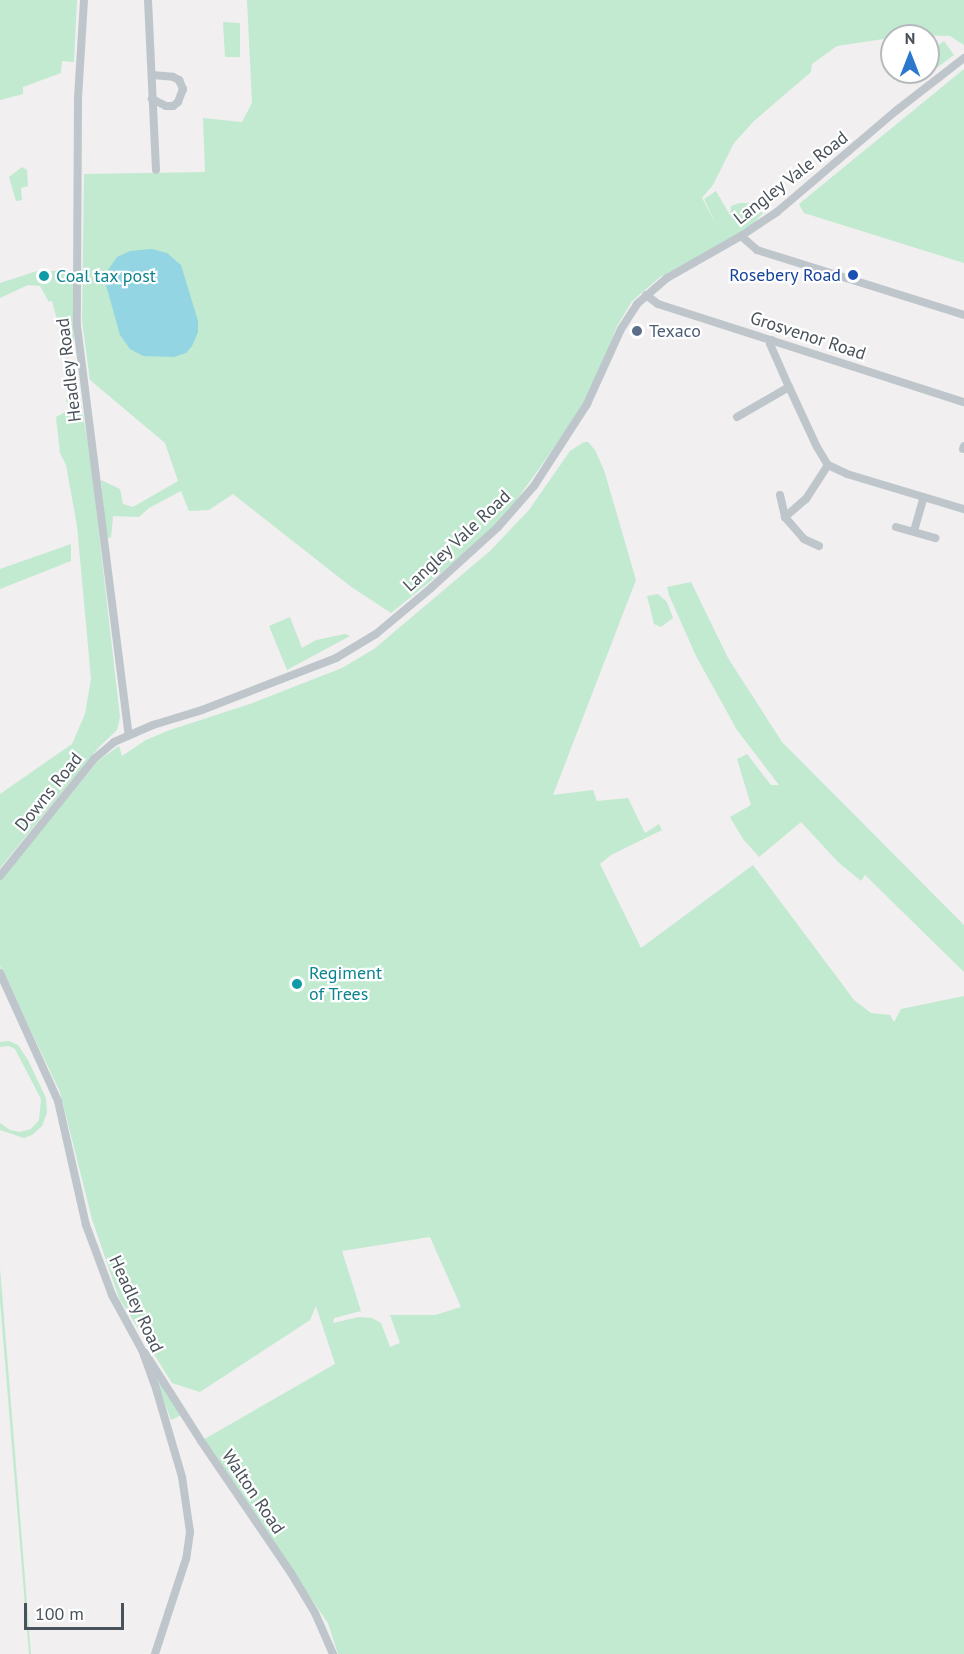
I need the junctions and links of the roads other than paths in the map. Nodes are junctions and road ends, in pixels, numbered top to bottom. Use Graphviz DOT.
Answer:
graph roads {
  1 [pos="84,0"];
  2 [pos="148,0"];
  3 [pos="964,58"];
  4 [pos="152,75"];
  5 [pos="152,99"];
  6 [pos="156,170"];
  7 [pos="741,236"];
  8 [pos="646,295"];
  9 [pos="964,315"];
  10 [pos="772,340"];
  11 [pos="789,387"];
  12 [pos="964,402"];
  13 [pos="737,417"];
  14 [pos="828,465"];
  15 [pos="780,495"];
  16 [pos="924,497"];
  17 [pos="964,509"];
  18 [pos="785,517"];
  19 [pos="896,527"];
  20 [pos="914,531"];
  21 [pos="935,538"];
  22 [pos="819,546"];
  23 [pos="129,735"];
  24 [pos="0,876"];
  25 [pos="0,973"];
  26 [pos="142,1350"];
  27 [pos="155,1654"];
  28 [pos="333,1654"];
  1 -- 23 [label="street, Headley Road"];
  2 -- 4 [label="street"];
  3 -- 7 [label="street, Langley Vale Road"];
  4 -- 5 [label="street"];
  4 -- 5 [label="street"];
  5 -- 6 [label="street"];
  7 -- 8 [label="street, Langley Vale Road"];
  7 -- 9 [label="street"];
  8 -- 10 [label="street, Grosvenor Road"];
  8 -- 23 [label="street, Langley Vale Road"];
  10 -- 11 [label="street"];
  10 -- 12 [label="street, Grosvenor Road"];
  11 -- 13 [label="street"];
  11 -- 14 [label="street"];
  14 -- 16 [label="street"];
  14 -- 18 [label="street"];
  15 -- 18 [label="street"];
  16 -- 17 [label="street"];
  16 -- 20 [label="street"];
  18 -- 22 [label="street"];
  19 -- 20 [label="street"];
  20 -- 21 [label="street"];
  23 -- 24 [label="street, Downs Road"];
  25 -- 26 [label="street, Headley Road"];
  26 -- 27 [label="street, Headley Road"];
  26 -- 28 [label="street, Walton Road"];
}
